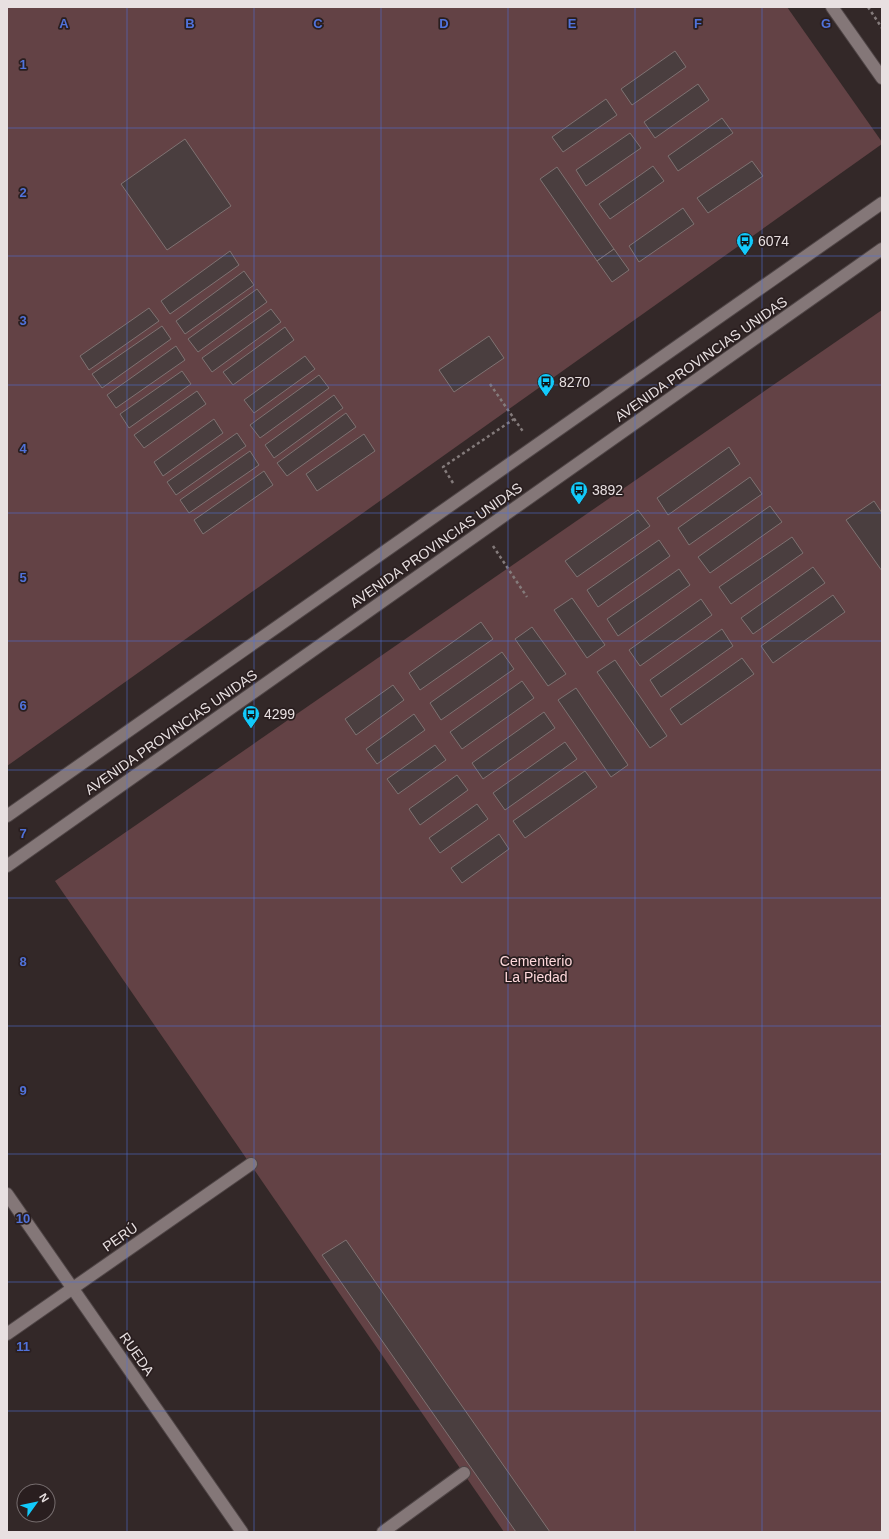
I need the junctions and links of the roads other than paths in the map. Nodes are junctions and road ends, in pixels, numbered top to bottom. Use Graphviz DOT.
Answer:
graph roads {
  1 [pos="832,7"];
  2 [pos="882,78"];
  3 [pos="882,203"];
  4 [pos="882,250"];
  5 [pos="7,816"];
  6 [pos="7,866"];
  7 [pos="251,1164"];
  8 [pos="7,1194"];
  9 [pos="73,1288"];
  10 [pos="7,1334"];
  11 [pos="464,1473"];
  12 [pos="242,1532"];
  13 [pos="383,1532"];
  1 -- 2 [label="main road"];
  3 -- 5 [label="main road, AVENIDA PROVINCIAS UNIDAS"];
  4 -- 6 [label="main road, AVENIDA PROVINCIAS UNIDAS"];
  7 -- 9 [label="main road, PERÚ"];
  8 -- 9 [label="main road, RUEDA"];
  9 -- 10 [label="main road, PERÚ"];
  9 -- 12 [label="main road, RUEDA"];
  11 -- 13 [label="main road"];
}
